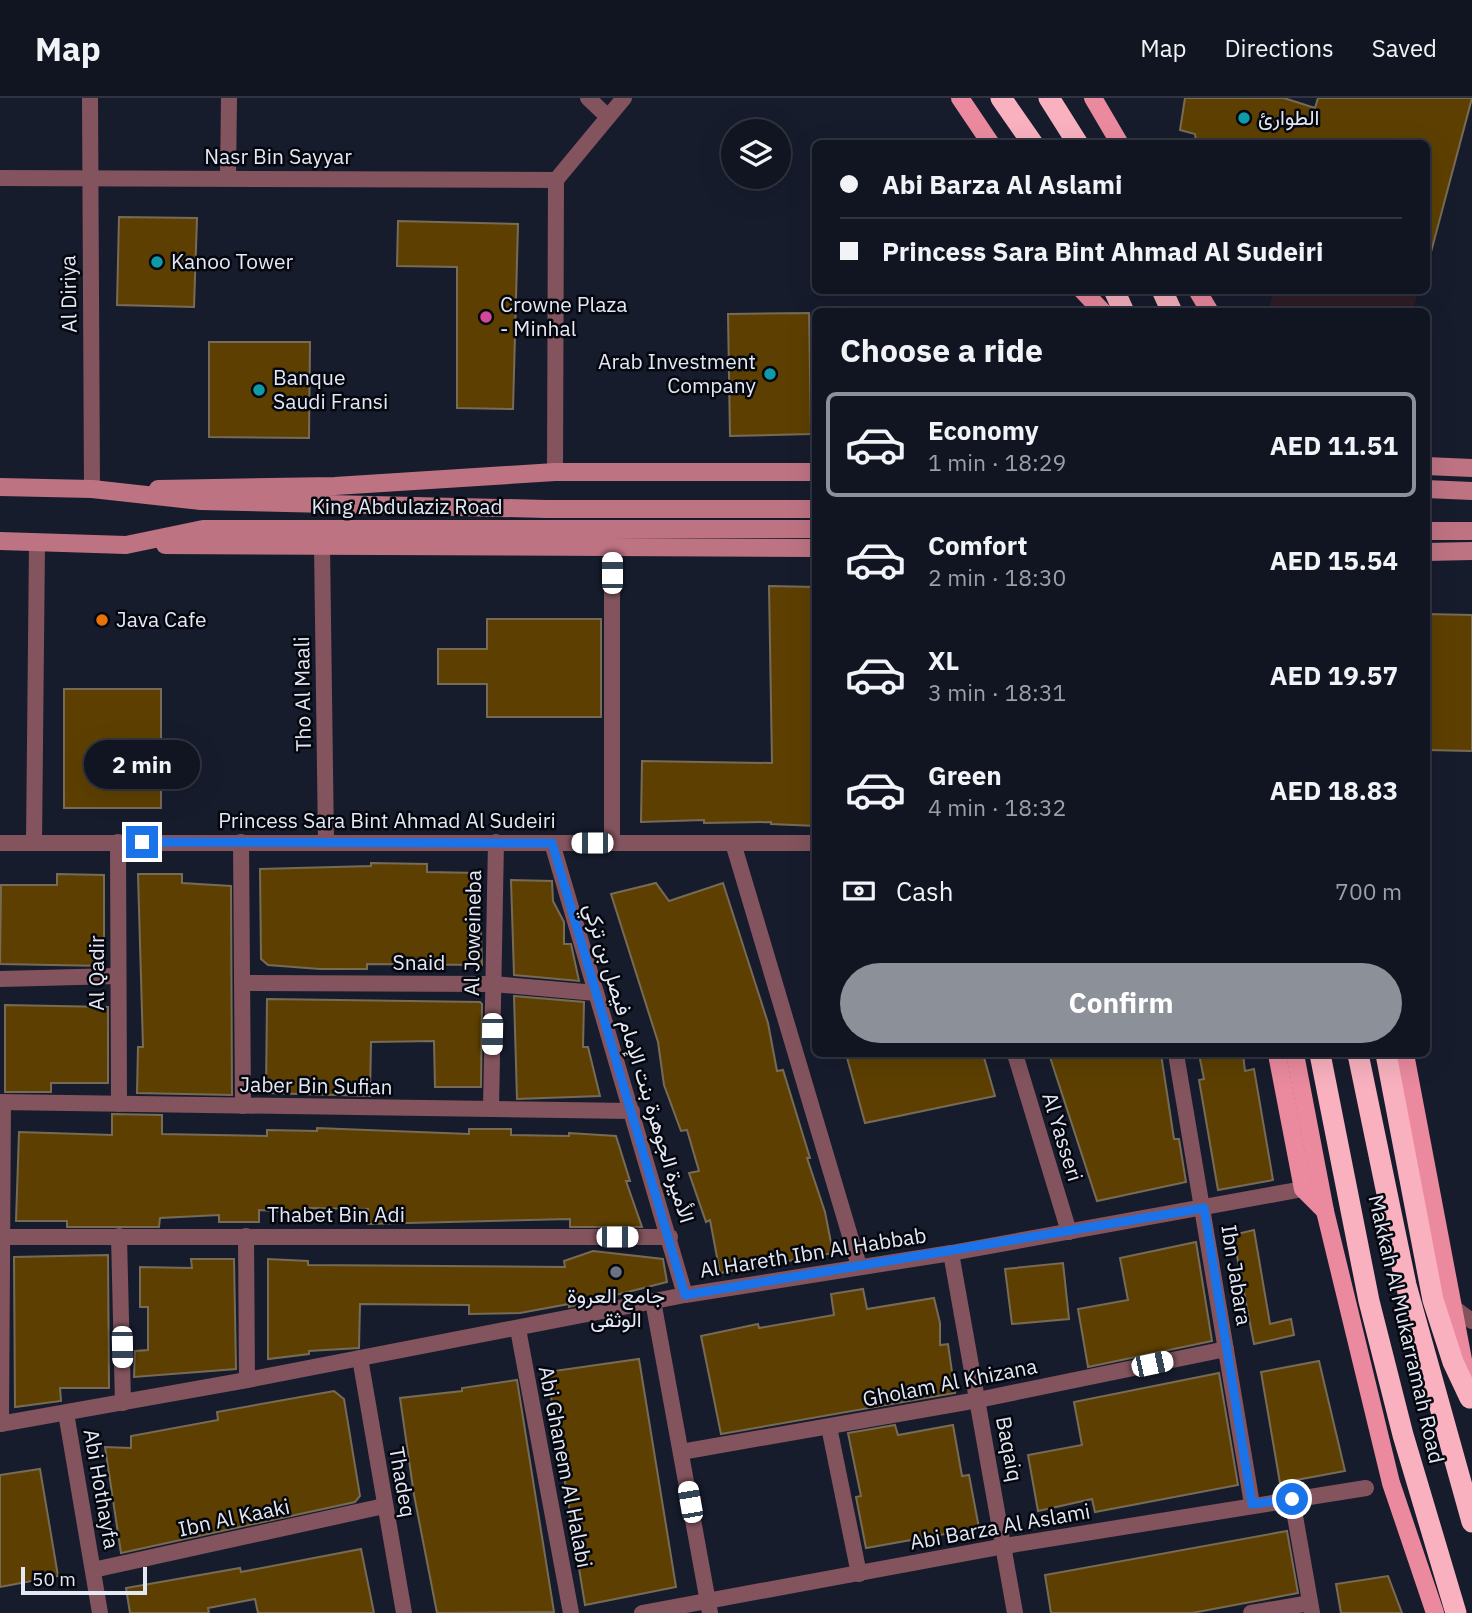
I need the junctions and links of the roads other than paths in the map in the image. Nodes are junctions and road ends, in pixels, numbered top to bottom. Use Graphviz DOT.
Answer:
graph roads {
  1 [pos="90,98"];
  2 [pos="229,98"];
  3 [pos="588,98"];
  4 [pos="624,98"];
  5 [pos="960,98"];
  6 [pos="1001,98"];
  7 [pos="1049,98"];
  8 [pos="1093,98"];
  9 [pos="608,117"];
  10 [pos="988,140"];
  11 [pos="1031,140"];
  12 [pos="1075,140"];
  13 [pos="1117,140"];
  14 [pos="88,177"];
  15 [pos="0,178"];
  16 [pos="228,178"];
  17 [pos="556,180"];
  18 [pos="1085,294"];
  19 [pos="1100,308"];
  20 [pos="1430,466"];
  21 [pos="1472,468"];
  22 [pos="555,472"];
  23 [pos="812,472"];
  24 [pos="0,488"];
  25 [pos="92,489"];
  26 [pos="1430,489"];
  27 [pos="1472,491"];
  28 [pos="122,492"];
  29 [pos="812,509"];
  30 [pos="812,528"];
  31 [pos="1430,531"];
  32 [pos="1472,531"];
  33 [pos="0,541"];
  34 [pos="37,543"];
  35 [pos="126,545"];
  36 [pos="323,545"];
  37 [pos="612,546"];
  38 [pos="812,548"];
  39 [pos="1472,551"];
  40 [pos="1430,552"];
  41 [pos="0,842"];
  42 [pos="34,842"];
  43 [pos="118,842"];
  44 [pos="241,842"];
  45 [pos="496,842"];
  46 [pos="326,843"];
  47 [pos="552,843"];
  48 [pos="611,843"];
  49 [pos="733,843"];
  50 [pos="812,843"];
  51 [pos="117,976"];
  52 [pos="0,978"];
  53 [pos="242,982"];
  54 [pos="493,984"];
  55 [pos="596,993"];
  56 [pos="1016,1057"];
  57 [pos="1177,1057"];
  58 [pos="1278,1057"];
  59 [pos="1297,1057"];
  60 [pos="1321,1057"];
  61 [pos="1359,1057"];
  62 [pos="1387,1057"];
  63 [pos="1406,1057"];
  64 [pos="2,1102"];
  65 [pos="119,1104"];
  66 [pos="243,1106"];
  67 [pos="491,1109"];
  68 [pos="632,1111"];
  69 [pos="1303,1189"];
  70 [pos="1204,1208"];
  71 [pos="1325,1211"];
  72 [pos="1069,1232"];
  73 [pos="246,1236"];
  74 [pos="2,1237"];
  75 [pos="119,1237"];
  76 [pos="670,1237"];
  77 [pos="951,1252"];
  78 [pos="859,1266"];
  79 [pos="685,1295"];
  80 [pos="653,1301"];
  81 [pos="1454,1308"];
  82 [pos="1472,1321"];
  83 [pos="518,1329"];
  84 [pos="1226,1349"];
  85 [pos="360,1358"];
  86 [pos="247,1380"];
  87 [pos="1471,1399"];
  88 [pos="978,1400"];
  89 [pos="123,1403"];
  90 [pos="66,1413"];
  91 [pos="1,1424"];
  92 [pos="830,1427"];
  93 [pos="681,1452"];
  94 [pos="1366,1488"];
  95 [pos="1292,1499"];
  96 [pos="1252,1504"];
  97 [pos="384,1506"];
  98 [pos="1472,1522"];
  99 [pos="1005,1546"];
  100 [pos="93,1570"];
  101 [pos="859,1574"];
  102 [pos="709,1607"];
  103 [pos="1311,1608"];
  104 [pos="100,1613"];
  105 [pos="404,1613"];
  106 [pos="571,1613"];
  107 [pos="642,1613"];
  108 [pos="1015,1613"];
  109 [pos="1251,1613"];
  110 [pos="1435,1613"];
  111 [pos="1457,1613"];
  1 -- 14 [label="street, Al Diriya"];
  2 -- 16 [label="street"];
  3 -- 9 [label="street"];
  4 -- 9 [label="street"];
  5 -- 10 [label="main road"];
  6 -- 11 [label="highway"];
  7 -- 12 [label="highway"];
  8 -- 13 [label="main road"];
  9 -- 17 [label="street"];
  14 -- 15 [label="street, Nasr Bin Sayyar"];
  14 -- 16 [label="street, Nasr Bin Sayyar"];
  14 -- 25 [label="street, Al Diriya"];
  16 -- 17 [label="street, Nasr Bin Sayyar"];
  17 -- 22 [label="street"];
  18 -- 19 [label="main road"];
  20 -- 21 [label="main road"];
  22 -- 23 [label="main road"];
  22 -- 28 [label="main road"];
  24 -- 25 [label="main road, King Abdulaziz Road"];
  25 -- 28 [label="main road, King Abdulaziz Road"];
  26 -- 27 [label="main road"];
  28 -- 29 [label="main road, King Abdulaziz Road"];
  30 -- 35 [label="main road, King Abdulaziz Road"];
  31 -- 32 [label="main road"];
  33 -- 34 [label="main road, King Abdulaziz Road"];
  34 -- 35 [label="main road, King Abdulaziz Road"];
  34 -- 42 [label="street"];
  35 -- 36 [label="main road"];
  36 -- 37 [label="main road"];
  36 -- 46 [label="street, Tho Al Maali"];
  37 -- 38 [label="main road"];
  37 -- 48 [label="street"];
  39 -- 40 [label="main road"];
  41 -- 42 [label="street, Princess Sara Bint Ahmad Al Sudeiri"];
  42 -- 43 [label="street, Princess Sara Bint Ahmad Al Sudeiri"];
  43 -- 44 [label="street, Princess Sara Bint Ahmad Al Sudeiri"];
  43 -- 51 [label="street, Al Qadir"];
  44 -- 46 [label="street, Princess Sara Bint Ahmad Al Sudeiri"];
  44 -- 53 [label="street"];
  45 -- 46 [label="street, Princess Sara Bint Ahmad Al Sudeiri"];
  45 -- 47 [label="street, Princess Sara Bint Ahmad Al Sudeiri"];
  45 -- 54 [label="street, Al Joweineba"];
  47 -- 48 [label="street, Princess Sara Bint Ahmad Al Sudeiri"];
  47 -- 55 [label="street, الأميرة الجوهرة بنت الإمام فيصل بن تركي"];
  48 -- 49 [label="street, Princess Sara Bint Ahmad Al Sudeiri"];
  49 -- 50 [label="street, Princess Sara Bint Ahmad Al Sudeiri"];
  49 -- 78 [label="street"];
  51 -- 52 [label="street"];
  51 -- 65 [label="street, Al Qadir"];
  53 -- 54 [label="street, Snaid"];
  53 -- 66 [label="street"];
  54 -- 55 [label="street, Snaid"];
  54 -- 67 [label="street, Al Joweineba"];
  55 -- 68 [label="street, الأميرة الجوهرة بنت الإمام فيصل بن تركي"];
  56 -- 72 [label="street, Al Yasseri"];
  57 -- 70 [label="street, Ibn Jabara"];
  58 -- 69 [label="main road"];
  59 -- 71 [label="main road"];
  60 -- 111 [label="highway, Makkah Al Mukarramah Road"];
  61 -- 98 [label="highway, Makkah Al Mukarramah Road"];
  62 -- 87 [label="highway"];
  63 -- 81 [label="main road"];
  64 -- 65 [label="street, Jaber Bin Sufian"];
  64 -- 74 [label="street"];
  65 -- 66 [label="street, Jaber Bin Sufian"];
  66 -- 67 [label="street, Jaber Bin Sufian"];
  67 -- 68 [label="street, Jaber Bin Sufian"];
  68 -- 76 [label="street, الأميرة الجوهرة بنت الإمام فيصل بن تركي"];
  69 -- 70 [label="street, Al Hareth Ibn Al Habbab"];
  69 -- 71 [label="main road"];
  70 -- 72 [label="street, Al Hareth Ibn Al Habbab"];
  70 -- 84 [label="street, Ibn Jabara"];
  71 -- 110 [label="main road"];
  72 -- 77 [label="street, Al Hareth Ibn Al Habbab"];
  73 -- 75 [label="street, Thabet Bin Adi"];
  73 -- 76 [label="street, Thabet Bin Adi"];
  73 -- 86 [label="street"];
  74 -- 75 [label="street, Thabet Bin Adi"];
  74 -- 91 [label="street"];
  75 -- 89 [label="street"];
  76 -- 79 [label="street, الأميرة الجوهرة بنت الإمام فيصل بن تركي"];
  77 -- 78 [label="street, Al Hareth Ibn Al Habbab"];
  77 -- 88 [label="street, Baqaiq"];
  78 -- 79 [label="street, Al Hareth Ibn Al Habbab"];
  79 -- 80 [label="street, Al Hareth Ibn Al Habbab"];
  80 -- 83 [label="street, Al Hareth Ibn Al Habbab"];
  80 -- 93 [label="street"];
  81 -- 82 [label="street"];
  81 -- 87 [label="main road"];
  83 -- 85 [label="street, Al Hareth Ibn Al Habbab"];
  83 -- 106 [label="street, Abi Ghanem Al Halabi"];
  84 -- 88 [label="street, Gholam Al Khizana"];
  84 -- 96 [label="street, Ibn Jabara"];
  85 -- 86 [label="street, Al Hareth Ibn Al Habbab"];
  85 -- 97 [label="street, Thadeq"];
  86 -- 89 [label="street, Al Hareth Ibn Al Habbab"];
  88 -- 92 [label="street, Gholam Al Khizana"];
  88 -- 99 [label="street, Baqaiq"];
  89 -- 90 [label="street, Al Hareth Ibn Al Habbab"];
  90 -- 91 [label="street, Al Hareth Ibn Al Habbab"];
  90 -- 100 [label="street, Abi Hothayfa"];
  92 -- 93 [label="street, Gholam Al Khizana"];
  92 -- 101 [label="street"];
  93 -- 102 [label="street"];
  94 -- 95 [label="street, Abi Barza Al Aslami"];
  95 -- 96 [label="street, Abi Barza Al Aslami"];
  95 -- 103 [label="street"];
  96 -- 99 [label="street, Abi Barza Al Aslami"];
  97 -- 100 [label="street, Ibn Al Kaaki"];
  97 -- 105 [label="street, Thadeq"];
  99 -- 101 [label="street, Abi Barza Al Aslami"];
  99 -- 108 [label="street, Baqaiq"];
  100 -- 104 [label="street, Abi Hothayfa"];
  101 -- 102 [label="street, Abi Barza Al Aslami"];
  102 -- 107 [label="street, Abi Barza Al Aslami"];
  103 -- 109 [label="street"];
}
